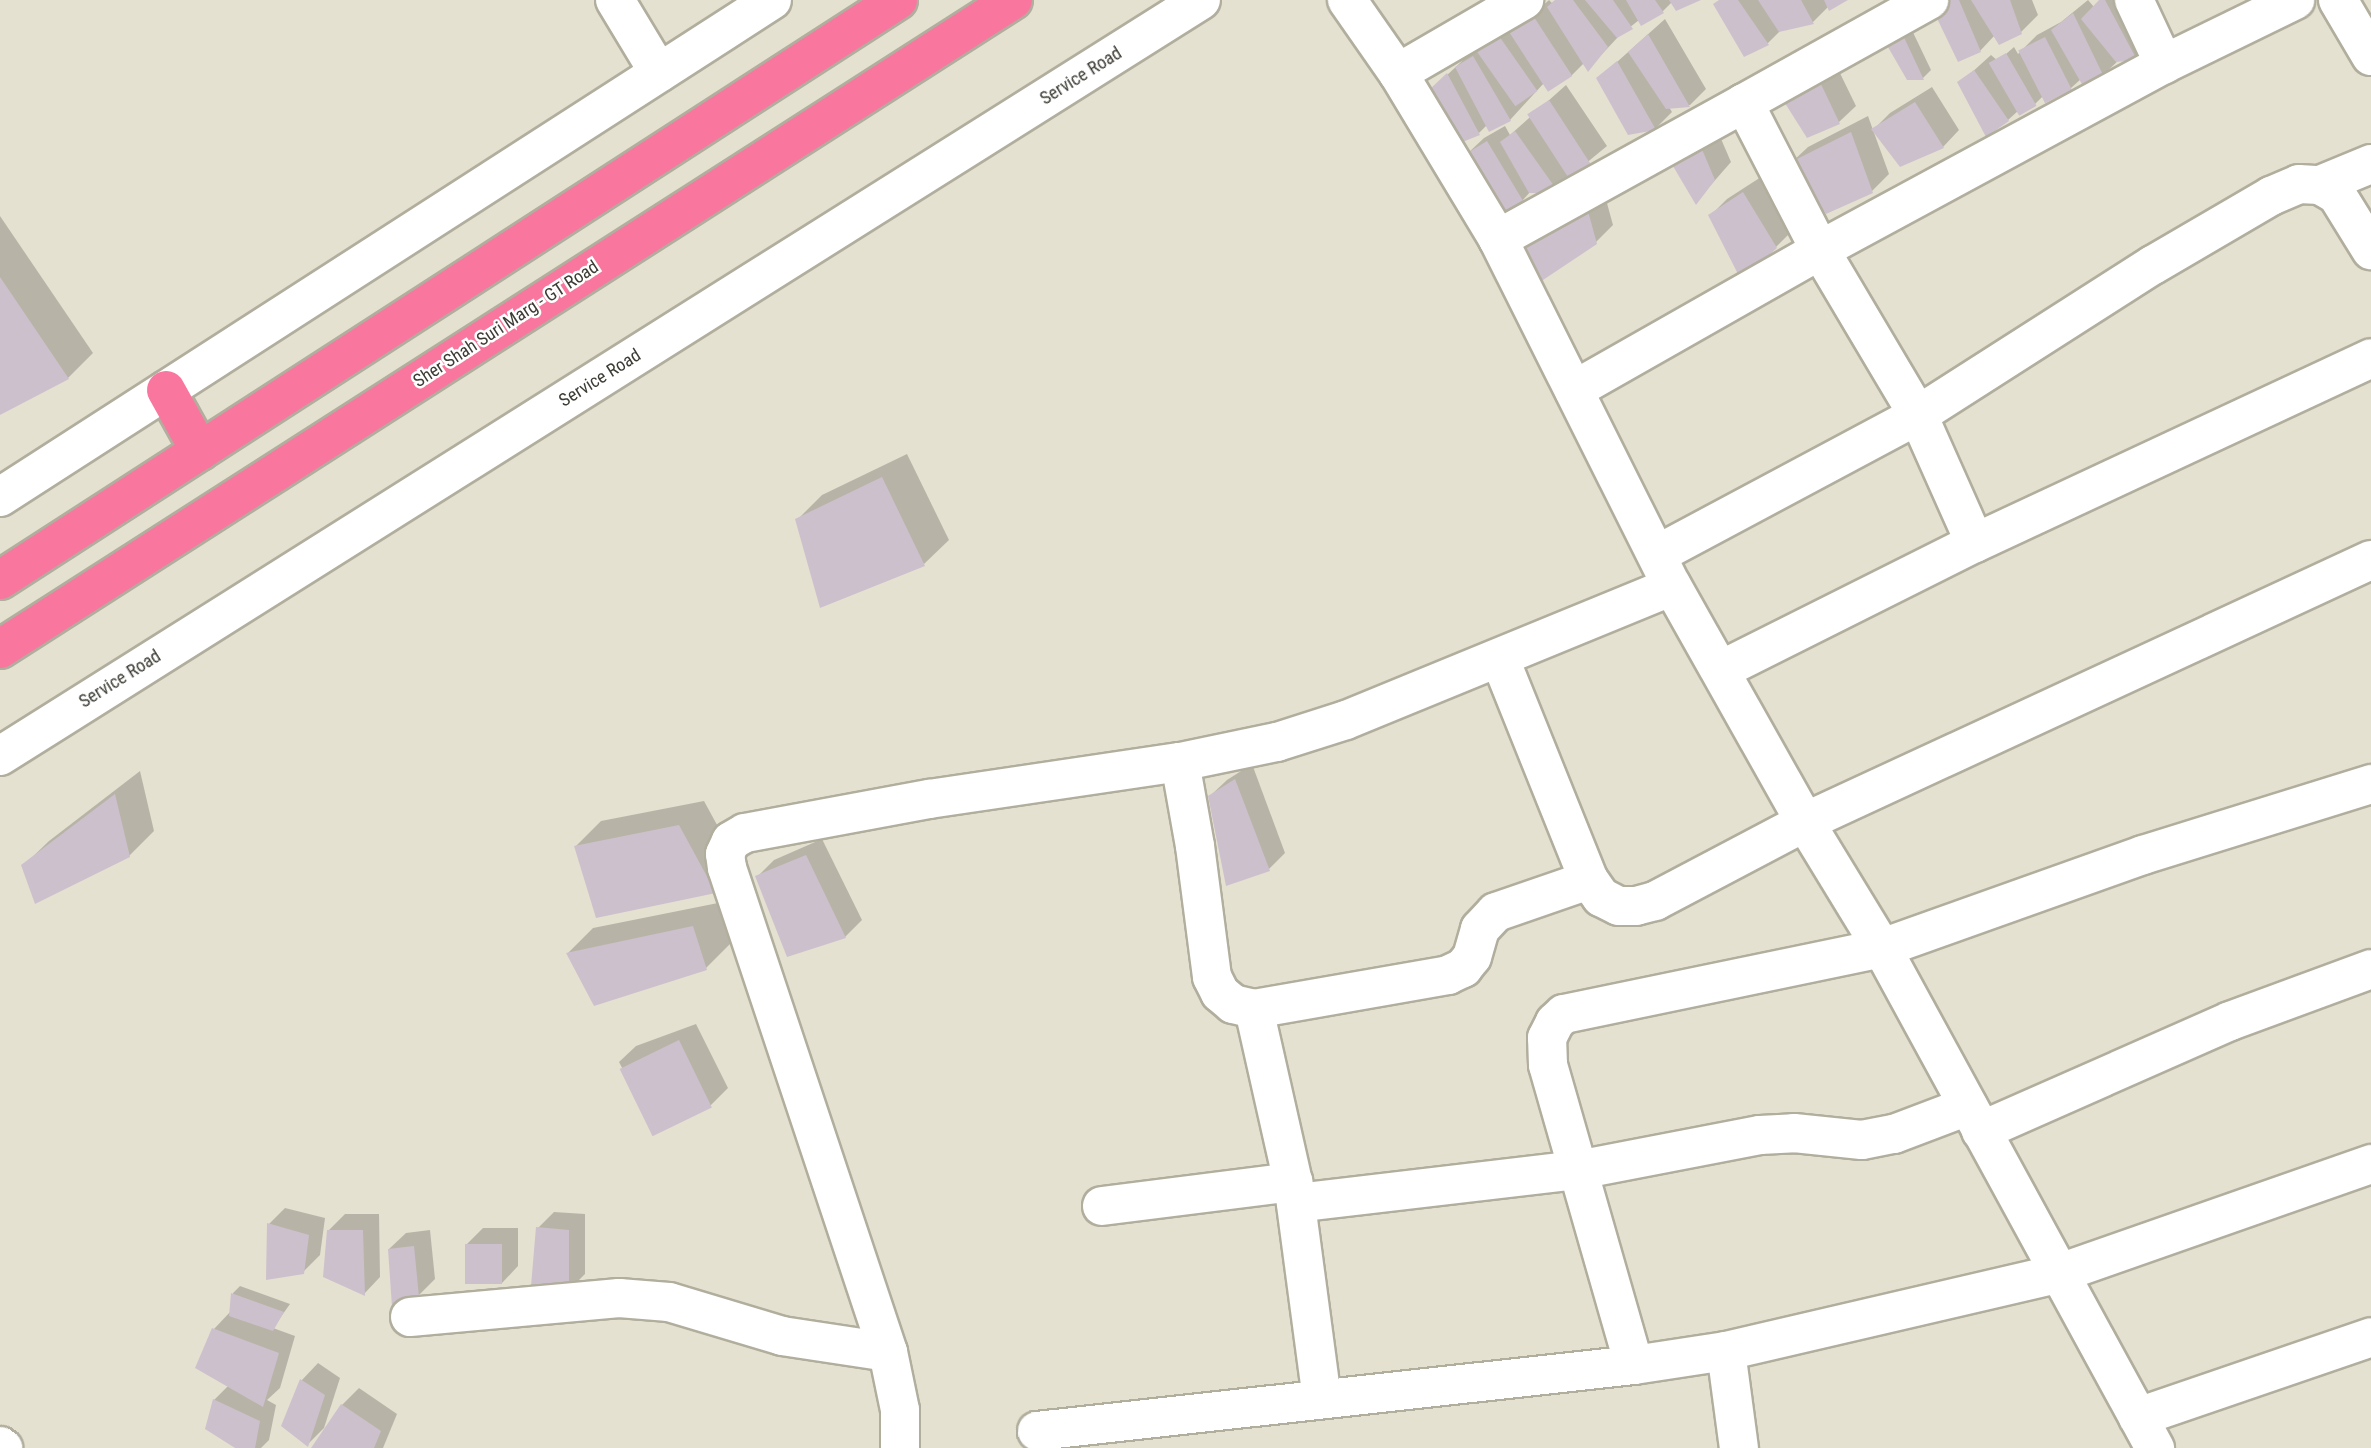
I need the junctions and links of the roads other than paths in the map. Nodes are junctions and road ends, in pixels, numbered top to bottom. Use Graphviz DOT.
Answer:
graph roads {
  1 [pos="615,0"];
  2 [pos="772,0"];
  3 [pos="898,0"];
  4 [pos="1013,0"];
  5 [pos="1201,0"];
  6 [pos="1347,0"];
  7 [pos="1524,0"];
  8 [pos="1929,0"];
  9 [pos="2134,0"];
  10 [pos="2295,0"];
  11 [pos="2338,0"];
  12 [pos="2371,56"];
  13 [pos="2164,64"];
  14 [pos="659,73"];
  15 [pos="1398,73"];
  16 [pos="1744,103"];
  17 [pos="2371,164"];
  18 [pos="2320,185"];
  19 [pos="1498,239"];
  20 [pos="1820,250"];
  21 [pos="2371,250"];
  22 [pos="2371,358"];
  23 [pos="166,390"];
  24 [pos="1574,390"];
  25 [pos="1918,415"];
  26 [pos="200,451"];
  27 [pos="0,498"];
  28 [pos="1975,543"];
  29 [pos="2371,560"];
  30 [pos="1665,570"];
  31 [pos="0,580"];
  32 [pos="0,649"];
  33 [pos="1500,659"];
  34 [pos="1721,670"];
  35 [pos="0,756"];
  36 [pos="1180,762"];
  37 [pos="2371,785"];
  38 [pos="1805,822"];
  39 [pos="1588,880"];
  40 [pos="1882,948"];
  41 [pos="2371,969"];
  42 [pos="1254,1009"];
  43 [pos="1975,1119"];
  44 [pos="2371,1164"];
  45 [pos="1578,1170"];
  46 [pos="1295,1193"];
  47 [pos="1102,1206"];
  48 [pos="2060,1273"];
  49 [pos="410,1318"];
  50 [pos="2371,1337"];
  51 [pos="1726,1351"];
  52 [pos="888,1352"];
  53 [pos="1634,1365"];
  54 [pos="1322,1399"];
  55 [pos="1037,1431"];
  56 [pos="1109,1437"];
  57 [pos="2147,1439"];
  58 [pos="900,1448"];
  59 [pos="1740,1448"];
  1 -- 14 [label="street"];
  2 -- 14 [label="street"];
  3 -- 26 [label="highway"];
  4 -- 32 [label="highway, Sher Shah Suri Marg - GT Road"];
  5 -- 35 [label="street, Service Road"];
  6 -- 15 [label="street"];
  7 -- 15 [label="street"];
  8 -- 16 [label="street"];
  9 -- 13 [label="street"];
  10 -- 13 [label="street"];
  11 -- 12 [label="street"];
  13 -- 20 [label="street"];
  14 -- 23 [label="street"];
  15 -- 19 [label="street"];
  16 -- 19 [label="street"];
  16 -- 20 [label="street"];
  17 -- 18 [label="street"];
  18 -- 21 [label="street"];
  18 -- 25 [label="street"];
  19 -- 24 [label="street"];
  20 -- 24 [label="street"];
  20 -- 25 [label="street"];
  22 -- 28 [label="street"];
  23 -- 26 [label="highway"];
  23 -- 27 [label="street"];
  24 -- 30 [label="street"];
  25 -- 28 [label="street"];
  25 -- 30 [label="street"];
  26 -- 31 [label="highway"];
  28 -- 34 [label="street"];
  29 -- 38 [label="street"];
  30 -- 33 [label="street"];
  30 -- 34 [label="street"];
  33 -- 36 [label="street"];
  33 -- 39 [label="street"];
  34 -- 38 [label="street"];
  36 -- 42 [label="street"];
  36 -- 52 [label="street"];
  37 -- 40 [label="street"];
  38 -- 39 [label="street"];
  38 -- 40 [label="street"];
  39 -- 42 [label="street"];
  40 -- 43 [label="street"];
  40 -- 45 [label="street"];
  41 -- 43 [label="street"];
  42 -- 46 [label="street"];
  43 -- 45 [label="street"];
  43 -- 48 [label="street"];
  44 -- 48 [label="street"];
  45 -- 46 [label="street"];
  45 -- 53 [label="street"];
  46 -- 47 [label="street"];
  46 -- 54 [label="street"];
  48 -- 51 [label="street"];
  48 -- 57 [label="street"];
  49 -- 52 [label="street"];
  50 -- 57 [label="street"];
  51 -- 53 [label="street"];
  51 -- 59 [label="street"];
  52 -- 58 [label="street"];
  53 -- 54 [label="street"];
  54 -- 56 [label="street"];
  55 -- 56 [label="street"];
}
